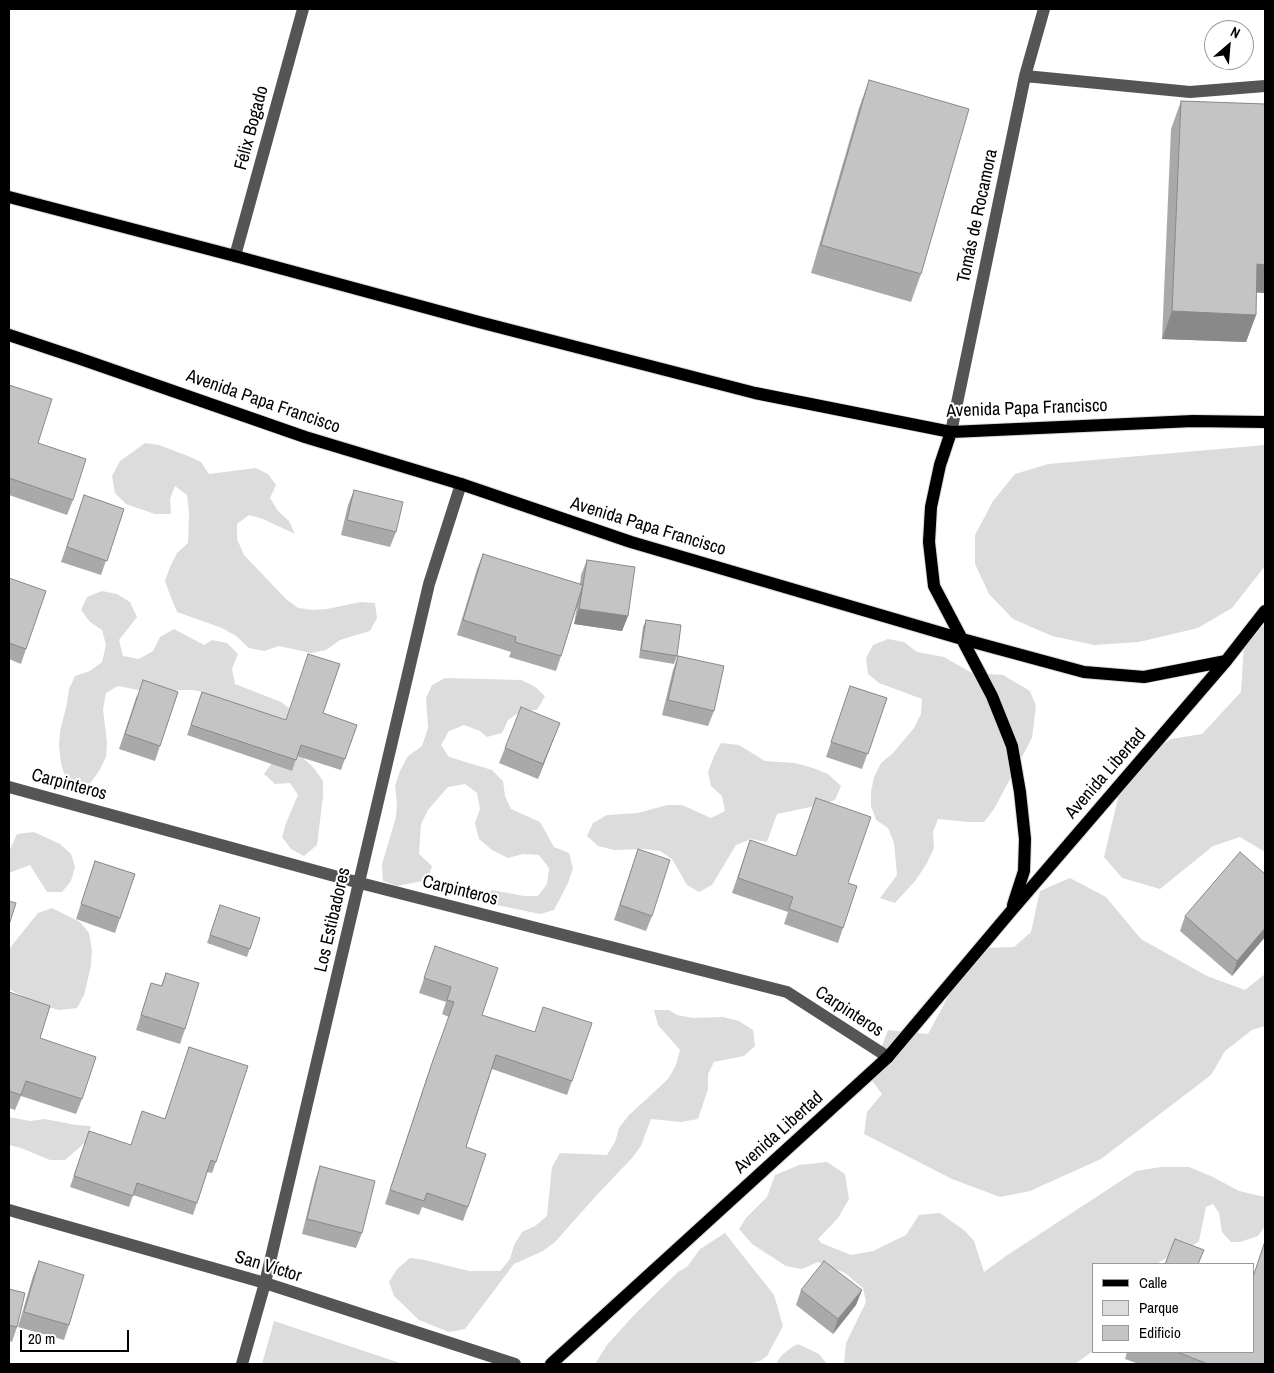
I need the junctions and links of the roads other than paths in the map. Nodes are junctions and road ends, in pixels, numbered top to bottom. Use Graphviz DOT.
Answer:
graph roads {
  1 [pos="303,9"];
  2 [pos="1044,9"];
  3 [pos="1025,76"];
  4 [pos="1265,86"];
  5 [pos="9,197"];
  6 [pos="235,256"];
  7 [pos="9,335"];
  8 [pos="1265,422"];
  9 [pos="951,432"];
  10 [pos="461,484"];
  11 [pos="1265,611"];
  12 [pos="962,639"];
  13 [pos="1226,660"];
  14 [pos="9,787"];
  15 [pos="360,883"];
  16 [pos="1012,910"];
  17 [pos="888,1057"];
  18 [pos="9,1210"];
  19 [pos="265,1283"];
  20 [pos="242,1364"];
  21 [pos="515,1364"];
  22 [pos="551,1364"];
  1 -- 6 [label="street, Félix Bogado"];
  2 -- 3 [label="street, Tomás de Rocamora"];
  3 -- 4 [label="street"];
  3 -- 9 [label="street, Tomás de Rocamora"];
  5 -- 6 [label="main road, Avenida Papa Francisco"];
  6 -- 9 [label="main road, Avenida Papa Francisco"];
  7 -- 10 [label="main road, Avenida Papa Francisco"];
  8 -- 9 [label="main road, Avenida Papa Francisco"];
  9 -- 12 [label="main road, Avenida Libertad"];
  10 -- 12 [label="main road, Avenida Papa Francisco"];
  10 -- 15 [label="street, Los Estibadores"];
  11 -- 13 [label="main road"];
  12 -- 13 [label="main road, Avenida Papa Francisco"];
  12 -- 16 [label="main road, Avenida Libertad"];
  13 -- 16 [label="main road, Avenida Libertad"];
  14 -- 15 [label="street, Carpinteros"];
  15 -- 17 [label="street, Carpinteros"];
  15 -- 19 [label="street, Los Estibadores"];
  16 -- 17 [label="main road, Avenida Libertad"];
  17 -- 22 [label="main road, Avenida Libertad"];
  18 -- 19 [label="street, San Víctor"];
  19 -- 20 [label="street, Los Estibadores"];
  19 -- 21 [label="street, San Víctor"];
}
